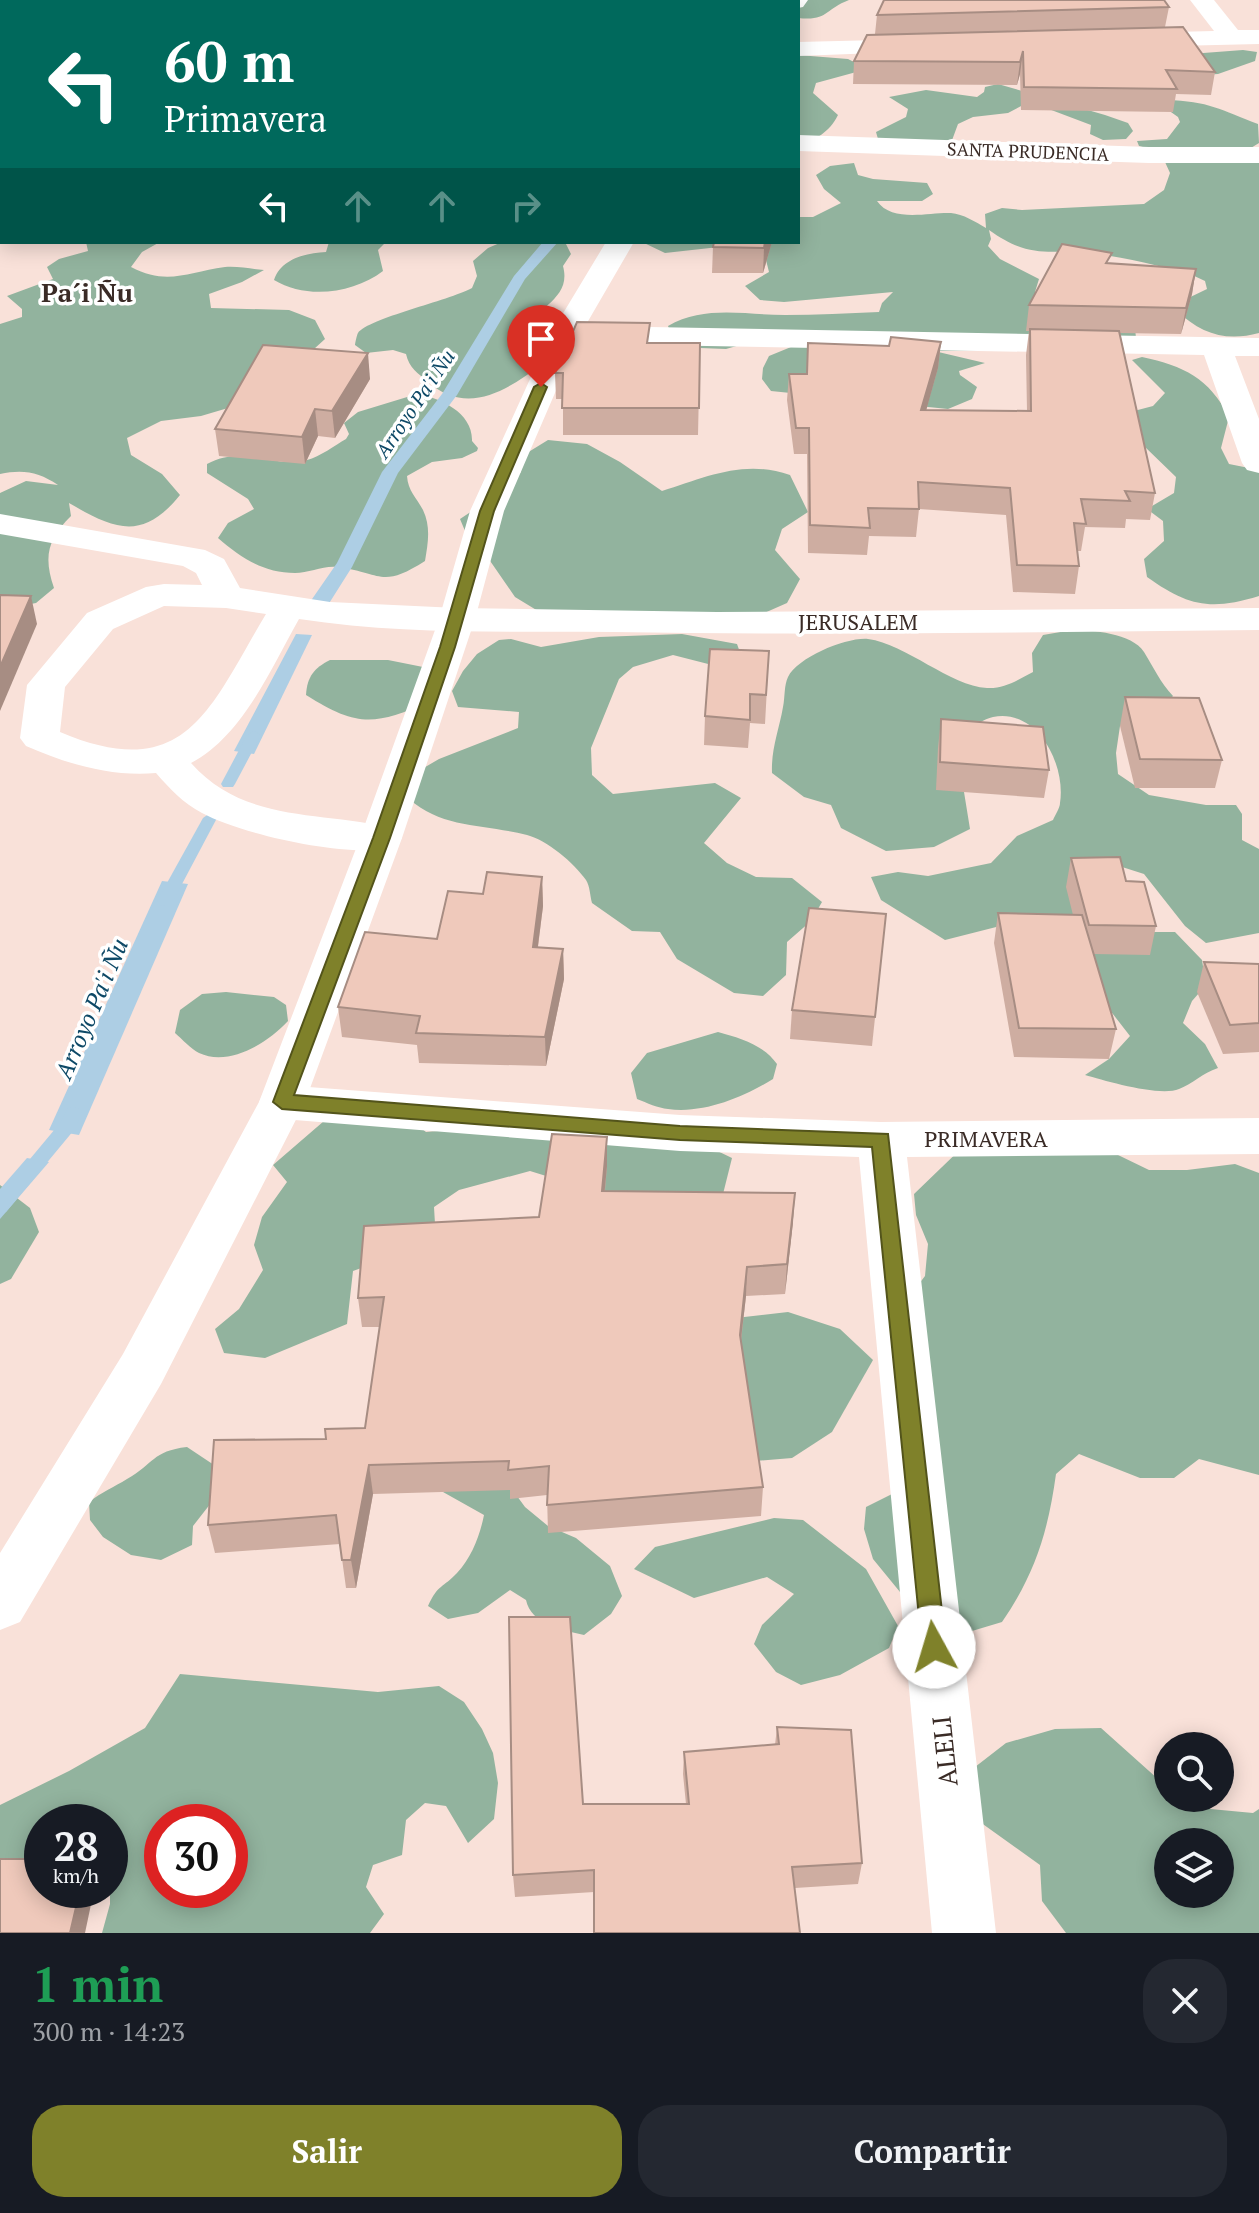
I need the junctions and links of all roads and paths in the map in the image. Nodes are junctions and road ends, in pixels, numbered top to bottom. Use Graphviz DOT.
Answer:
graph roads {
  1 [pos="1202,0"];
  2 [pos="1231,37"];
  3 [pos="1259,37"];
  4 [pos="1107,41"];
  5 [pos="937,45"];
  6 [pos="800,49"];
  7 [pos="800,143"];
  8 [pos="1259,155"];
  9 [pos="619,244"];
  10 [pos="565,335"];
  11 [pos="1216,347"];
  12 [pos="1259,347"];
  13 [pos="1259,463"];
  14 [pos="0,524"];
  15 [pos="226,597"];
  16 [pos="288,607"];
  17 [pos="457,619"];
  18 [pos="1259,619"];
  19 [pos="166,760"];
  20 [pos="381,838"];
  21 [pos="282,1102"];
  22 [pos="1259,1136"];
  23 [pos="881,1140"];
  24 [pos="0,1604"];
  25 [pos="964,1933"];
  1 -- 2 [label="street"];
  2 -- 3 [label="street"];
  2 -- 4 [label="street"];
  5 -- 6 [label="street"];
  7 -- 8 [label="street, SANTA PRUDENCIA"];
  9 -- 10 [label="street"];
  10 -- 11 [label="street"];
  10 -- 17 [label="street"];
  11 -- 12 [label="street"];
  11 -- 13 [label="street"];
  14 -- 15 [label="street"];
  15 -- 16 [label="street, JERUSALEM"];
  15 -- 19 [label="street, JERUSALEM"];
  16 -- 17 [label="street, JERUSALEM"];
  16 -- 19 [label="street"];
  17 -- 18 [label="street, JERUSALEM"];
  17 -- 20 [label="street"];
  19 -- 20 [label="street"];
  20 -- 21 [label="street"];
  21 -- 23 [label="street, PRIMAVERA"];
  21 -- 24 [label="street"];
  22 -- 23 [label="street, PRIMAVERA"];
  23 -- 25 [label="street, ALELI"];
}
